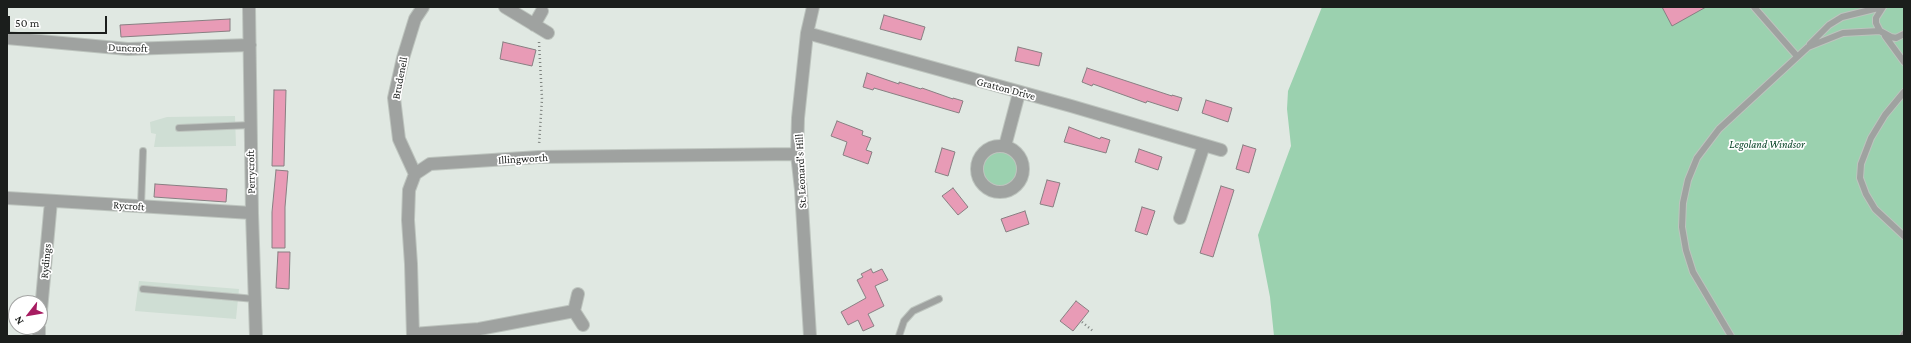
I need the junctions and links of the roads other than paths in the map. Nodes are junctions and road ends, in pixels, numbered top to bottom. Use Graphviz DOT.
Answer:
graph roads {
  1 [pos="249,7"];
  2 [pos="423,7"];
  3 [pos="505,7"];
  4 [pos="813,7"];
  5 [pos="1754,7"];
  6 [pos="1882,7"];
  7 [pos="542,11"];
  8 [pos="807,33"];
  9 [pos="1883,33"];
  10 [pos="1904,34"];
  11 [pos="7,38"];
  12 [pos="250,45"];
  13 [pos="1808,47"];
  14 [pos="1796,55"];
  15 [pos="1904,62"];
  16 [pos="1904,92"];
  17 [pos="1020,93"];
  18 [pos="251,125"];
  19 [pos="179,128"];
  20 [pos="1204,145"];
  21 [pos="1005,146"];
  22 [pos="1221,150"];
  23 [pos="143,151"];
  24 [pos="797,154"];
  25 [pos="415,174"];
  26 [pos="7,198"];
  27 [pos="51,201"];
  28 [pos="141,206"];
  29 [pos="252,214"];
  30 [pos="1180,218"];
  31 [pos="1904,236"];
  32 [pos="143,290"];
  33 [pos="578,294"];
  34 [pos="42,295"];
  35 [pos="255,299"];
  36 [pos="939,299"];
  37 [pos="574,311"];
  38 [pos="583,325"];
  39 [pos="413,335"];
  40 [pos="256,336"];
  41 [pos="810,336"];
  42 [pos="899,336"];
  43 [pos="1731,336"];
  1 -- 12 [label="street, Perrycroft"];
  2 -- 25 [label="street, Brudenell"];
  3 -- 7 [label="street"];
  4 -- 8 [label="street, St. Leonard's Hill"];
  5 -- 14 [label="lane"];
  6 -- 9 [label="lane"];
  6 -- 13 [label="lane"];
  8 -- 17 [label="street, Gratton Drive"];
  8 -- 24 [label="street, St. Leonard's Hill"];
  9 -- 10 [label="lane"];
  9 -- 13 [label="lane"];
  9 -- 15 [label="lane"];
  11 -- 12 [label="street, Duncroft"];
  12 -- 18 [label="street, Perrycroft"];
  13 -- 14 [label="lane"];
  14 -- 43 [label="lane"];
  16 -- 31 [label="lane"];
  17 -- 20 [label="street, Gratton Drive"];
  17 -- 21 [label="street"];
  18 -- 19 [label="lane"];
  18 -- 29 [label="street, Perrycroft"];
  20 -- 22 [label="street, Gratton Drive"];
  20 -- 30 [label="street"];
  23 -- 28 [label="lane"];
  24 -- 25 [label="street, Illingworth"];
  24 -- 41 [label="street, St. Leonard's Hill"];
  25 -- 39 [label="street"];
  26 -- 27 [label="street, Rycroft"];
  27 -- 28 [label="street, Rycroft"];
  27 -- 34 [label="street, Rydings"];
  28 -- 29 [label="street, Rycroft"];
  29 -- 35 [label="street, Perrycroft"];
  32 -- 35 [label="lane"];
  33 -- 37 [label="street"];
  35 -- 40 [label="street, Perrycroft"];
  36 -- 42 [label="lane"];
  37 -- 38 [label="street"];
  37 -- 39 [label="street"];
}
